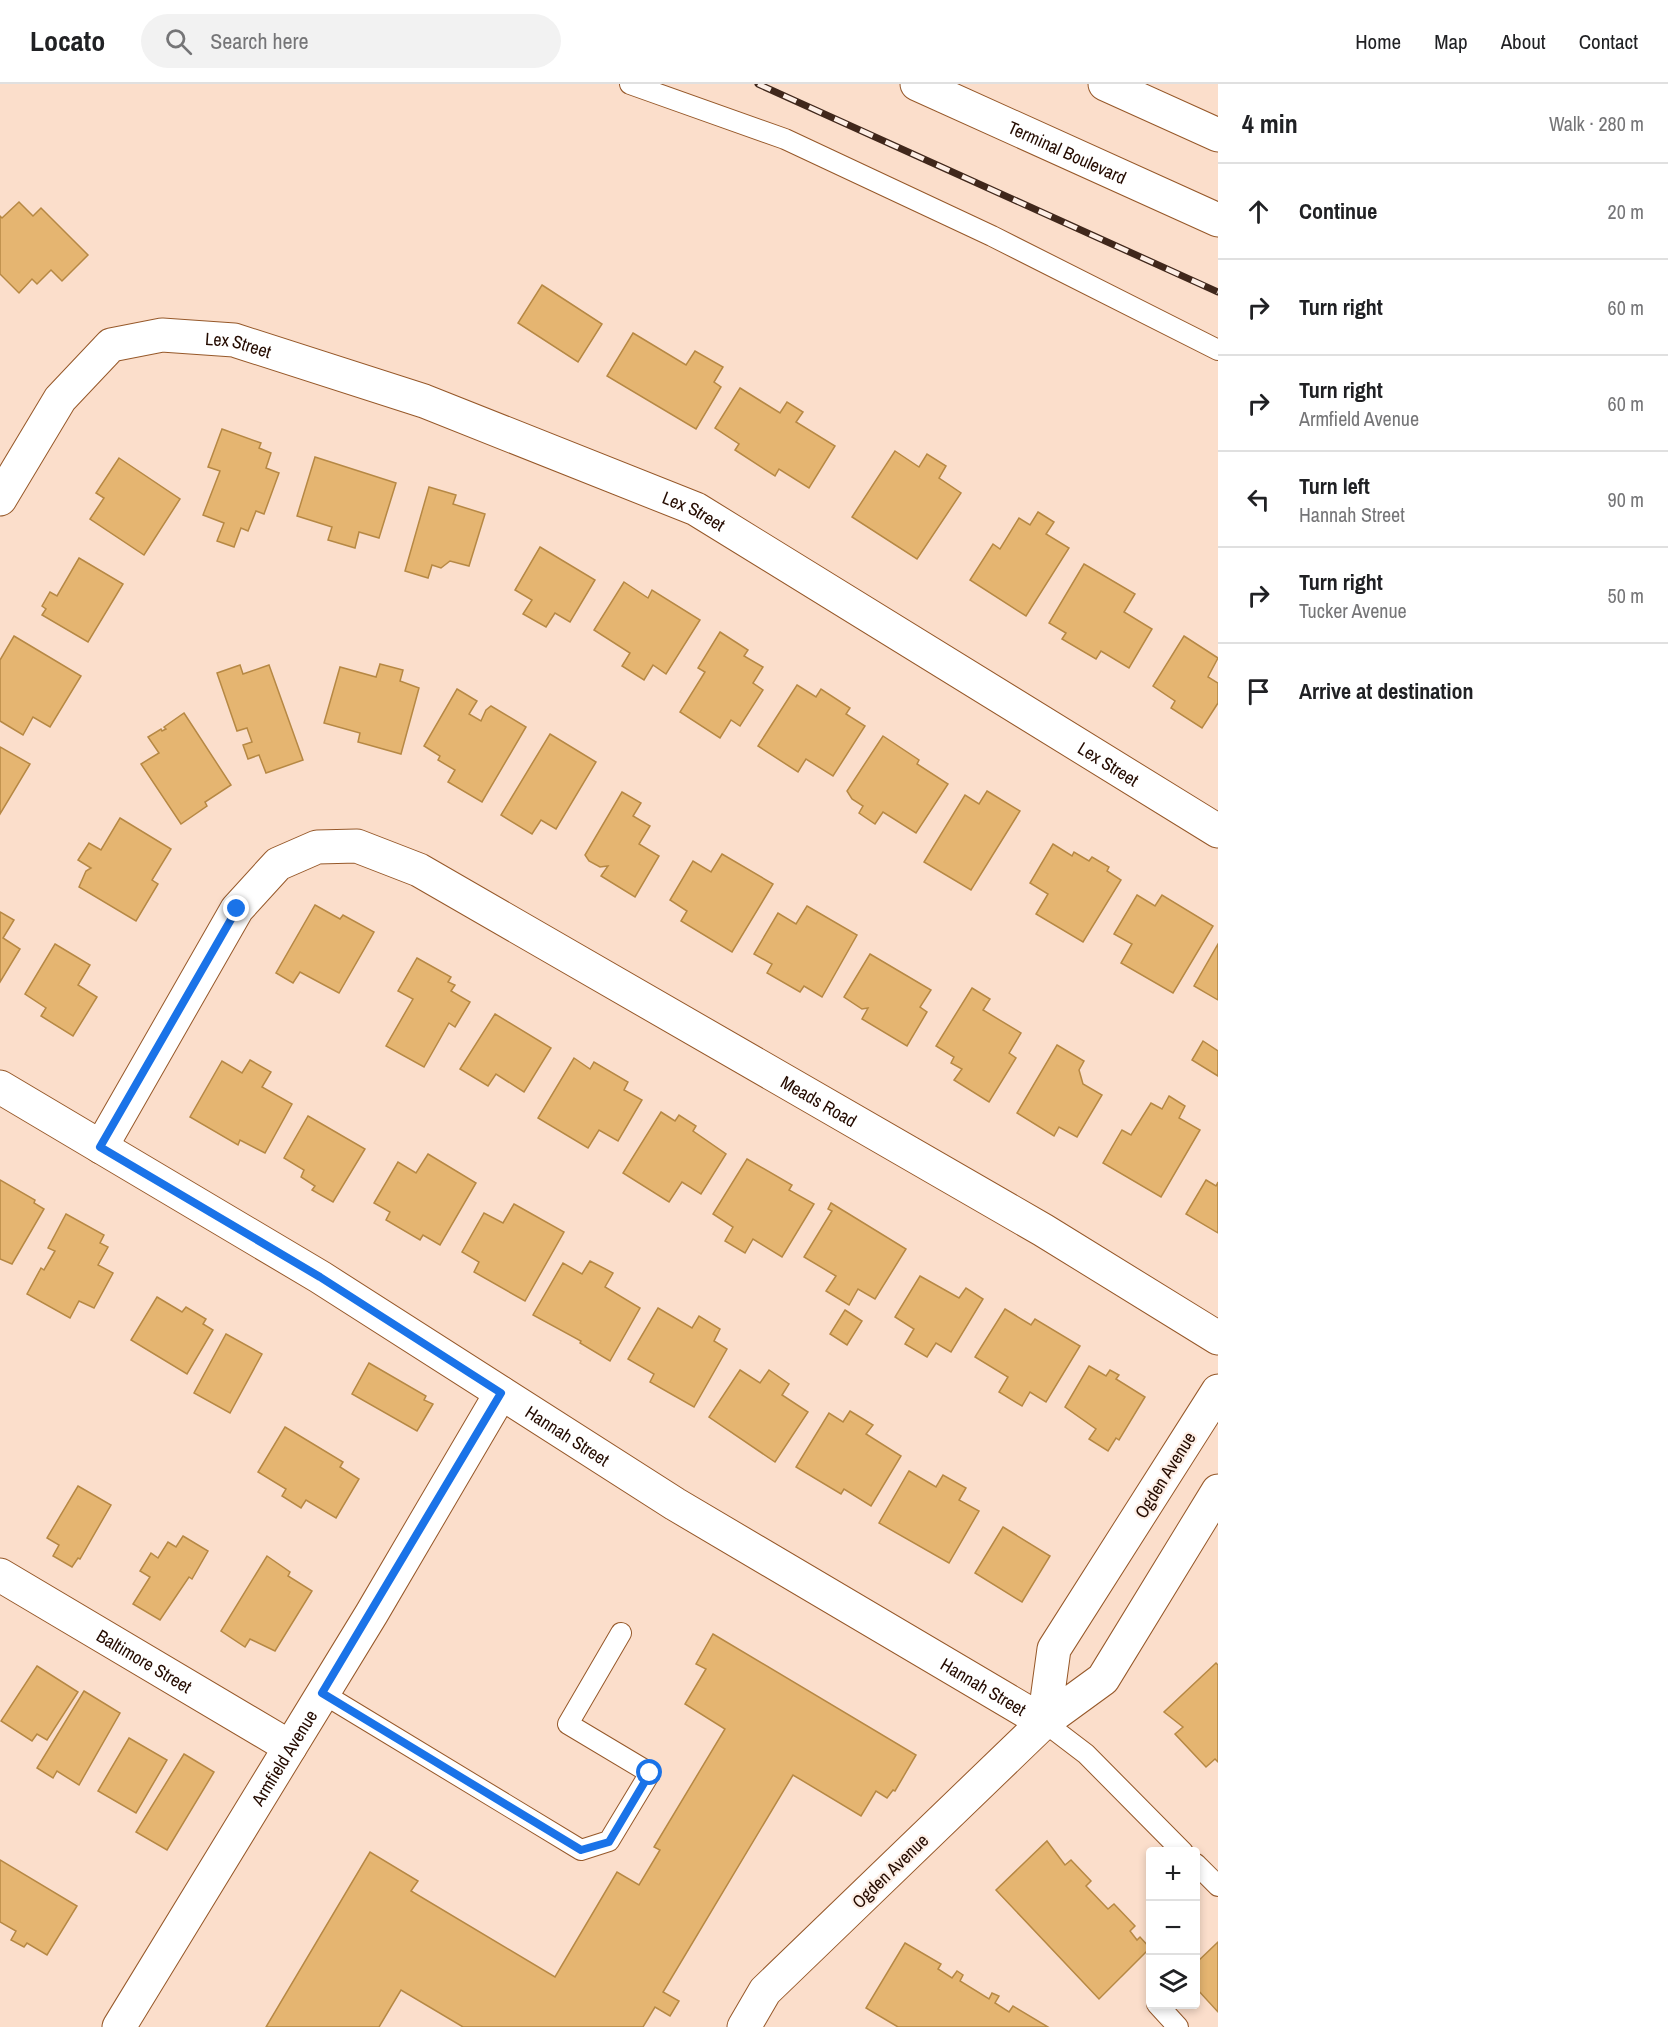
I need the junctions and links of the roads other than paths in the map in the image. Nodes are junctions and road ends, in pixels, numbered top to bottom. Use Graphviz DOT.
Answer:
graph roads {
  1 [pos="630,84"];
  2 [pos="917,84"];
  3 [pos="1105,84"];
  4 [pos="1218,135"];
  5 [pos="1218,220"];
  6 [pos="1218,350"];
  7 [pos="0,500"];
  8 [pos="1218,831"];
  9 [pos="0,1087"];
  10 [pos="100,1147"];
  11 [pos="1218,1338"];
  12 [pos="1218,1390"];
  13 [pos="501,1393"];
  14 [pos="1218,1491"];
  15 [pos="0,1575"];
  16 [pos="621,1633"];
  17 [pos="322,1693"];
  18 [pos="1044,1722"];
  19 [pos="290,1747"];
  20 [pos="1179,1847"];
  21 [pos="1200,1868"];
  22 [pos="1218,1886"];
  23 [pos="1161,2009"];
  24 [pos="119,2027"];
  25 [pos="744,2027"];
  26 [pos="1178,2027"];
  1 -- 6 [label="lane"];
  2 -- 5 [label="street, Terminal Boulevard"];
  3 -- 4 [label="street"];
  7 -- 8 [label="street, Lex Street"];
  9 -- 10 [label="street, Hannah Street"];
  10 -- 11 [label="street, Meads Road"];
  10 -- 13 [label="street, Hannah Street"];
  12 -- 18 [label="street, Ogden Avenue"];
  13 -- 17 [label="street, Armfield Avenue"];
  13 -- 18 [label="street, Hannah Street"];
  14 -- 18 [label="street, Ogden Avenue"];
  15 -- 19 [label="street, Baltimore Street"];
  16 -- 17 [label="lane"];
  17 -- 19 [label="street, Armfield Avenue"];
  18 -- 20 [label="lane"];
  18 -- 25 [label="street, Ogden Avenue"];
  19 -- 24 [label="street, Armfield Avenue"];
  21 -- 22 [label="lane"];
  23 -- 26 [label="lane"];
}
